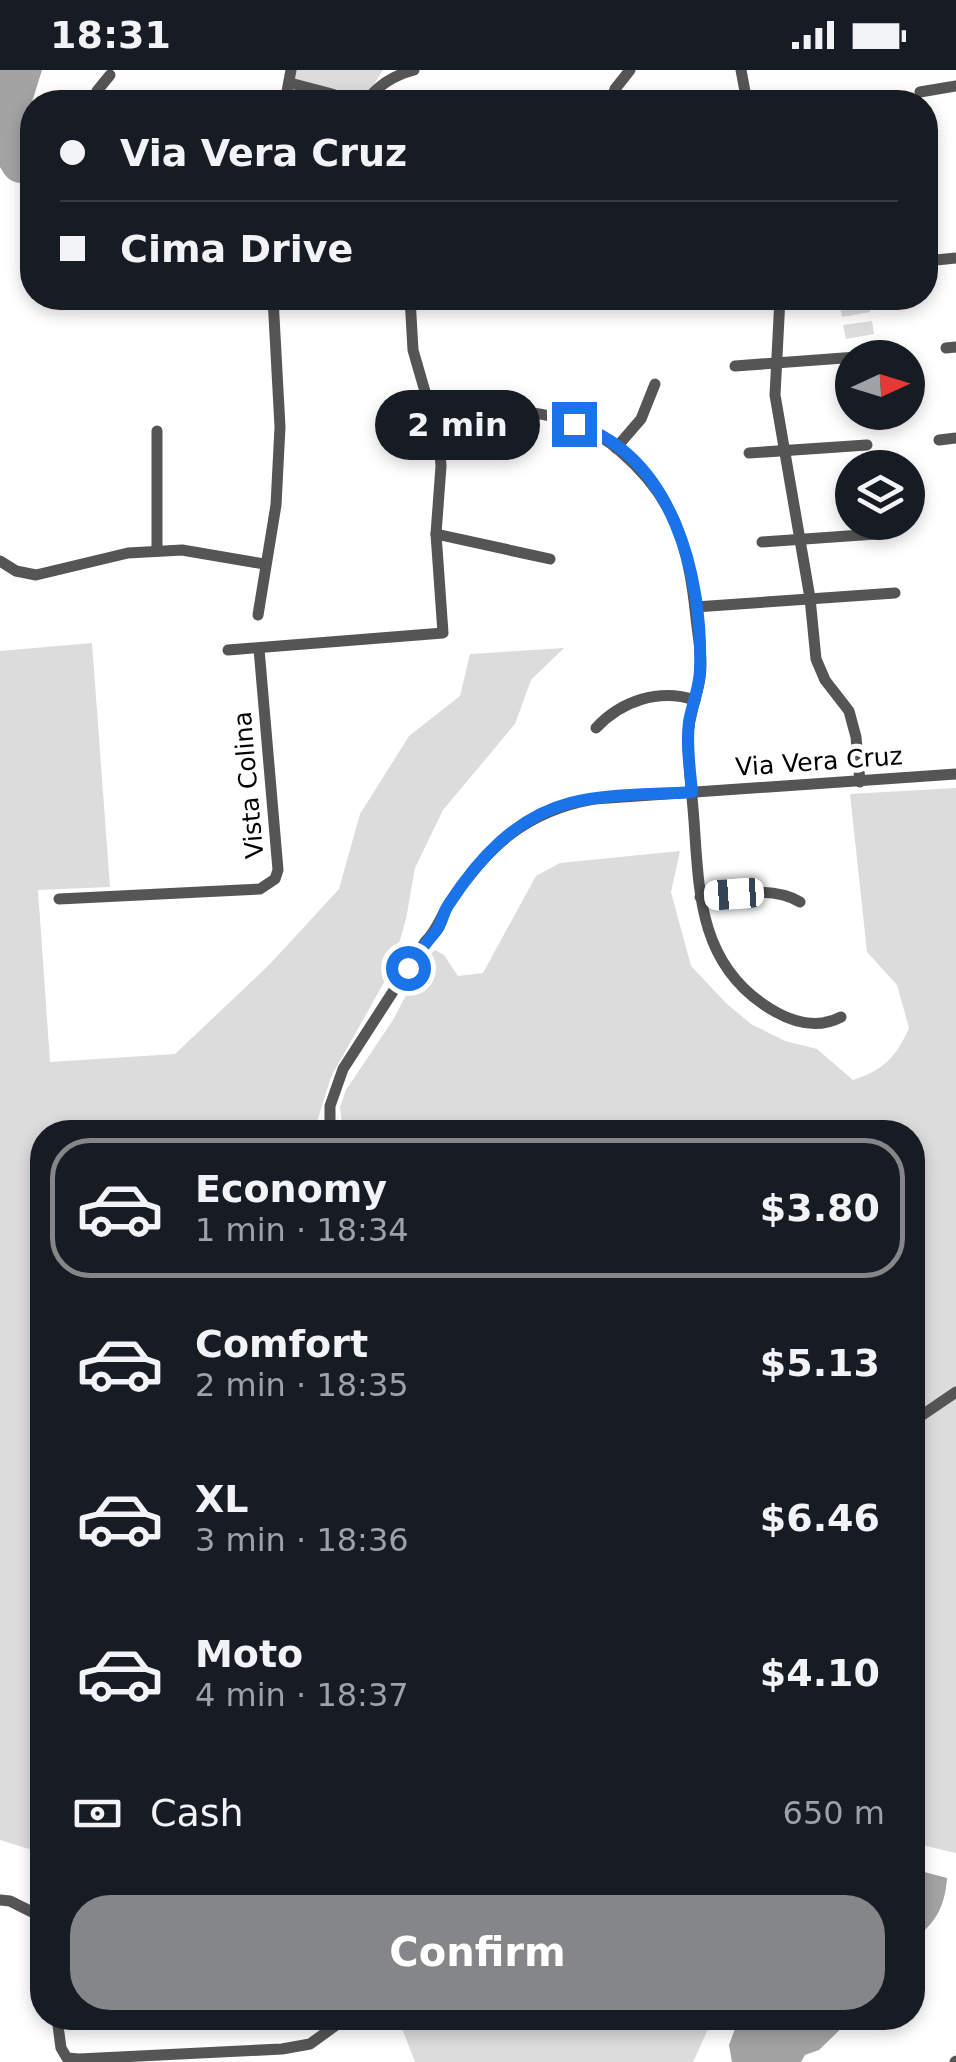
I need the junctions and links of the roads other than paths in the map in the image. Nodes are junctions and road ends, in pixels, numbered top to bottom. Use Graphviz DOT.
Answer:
graph roads {
  1 [pos="414,70"];
  2 [pos="630,70"];
  3 [pos="110,76"];
  4 [pos="291,76"];
  5 [pos="98,90"];
  6 [pos="323,90"];
  7 [pos="375,90"];
  8 [pos="614,90"];
  9 [pos="273,310"];
  10 [pos="411,310"];
  11 [pos="779,310"];
  12 [pos="835,358"];
  13 [pos="776,362"];
  14 [pos="735,366"];
  15 [pos="655,384"];
  16 [pos="434,420"];
  17 [pos="157,430"];
  18 [pos="956,438"];
  19 [pos="939,440"];
  20 [pos="867,445"];
  21 [pos="616,448"];
  22 [pos="785,451"];
  23 [pos="749,454"];
  24 [pos="436,534"];
  25 [pos="835,537"];
  26 [pos="800,539"];
  27 [pos="762,542"];
  28 [pos="157,550"];
  29 [pos="550,559"];
  30 [pos="0,561"];
  31 [pos="264,564"];
  32 [pos="895,592"];
  33 [pos="810,598"];
  34 [pos="695,607"];
  35 [pos="258,615"];
  36 [pos="259,649"];
  37 [pos="228,650"];
  38 [pos="695,700"];
  39 [pos="596,728"];
  40 [pos="956,774"];
  41 [pos="860,782"];
  42 [pos="692,792"];
  43 [pos="700,897"];
  44 [pos="60,899"];
  45 [pos="800,902"];
  46 [pos="840,1017"];
  47 [pos="330,1120"];
  48 [pos="956,1392"];
  49 [pos="925,1413"];
  50 [pos="0,1900"];
  51 [pos="30,1912"];
  52 [pos="58,2030"];
  53 [pos="329,2030"];
  1 -- 7 [label="street"];
  2 -- 8 [label="street"];
  3 -- 5 [label="street"];
  4 -- 6 [label="street"];
  9 -- 31 [label="street"];
  10 -- 16 [label="street"];
  11 -- 13 [label="street"];
  12 -- 13 [label="street"];
  13 -- 14 [label="street"];
  13 -- 22 [label="street"];
  15 -- 21 [label="street"];
  16 -- 21 [label="street"];
  16 -- 24 [label="street"];
  17 -- 28 [label="street"];
  18 -- 19 [label="street"];
  20 -- 22 [label="street"];
  21 -- 34 [label="street"];
  22 -- 23 [label="street"];
  22 -- 26 [label="street"];
  24 -- 29 [label="street"];
  24 -- 36 [label="street"];
  25 -- 26 [label="street"];
  26 -- 27 [label="street"];
  26 -- 33 [label="street"];
  28 -- 30 [label="street"];
  28 -- 31 [label="street"];
  31 -- 35 [label="street"];
  32 -- 33 [label="street"];
  33 -- 34 [label="street"];
  33 -- 41 [label="street"];
  34 -- 38 [label="street"];
  36 -- 37 [label="street"];
  36 -- 44 [label="street, Vista Colina"];
  38 -- 39 [label="street"];
  38 -- 42 [label="street"];
  40 -- 41 [label="street, Via Vera Cruz"];
  41 -- 42 [label="street, Via Vera Cruz"];
  42 -- 43 [label="street"];
  42 -- 47 [label="street, Via Vera Cruz"];
  43 -- 45 [label="street"];
  43 -- 46 [label="street"];
  48 -- 49 [label="street"];
  50 -- 51 [label="street"];
  52 -- 53 [label="street"];
}
